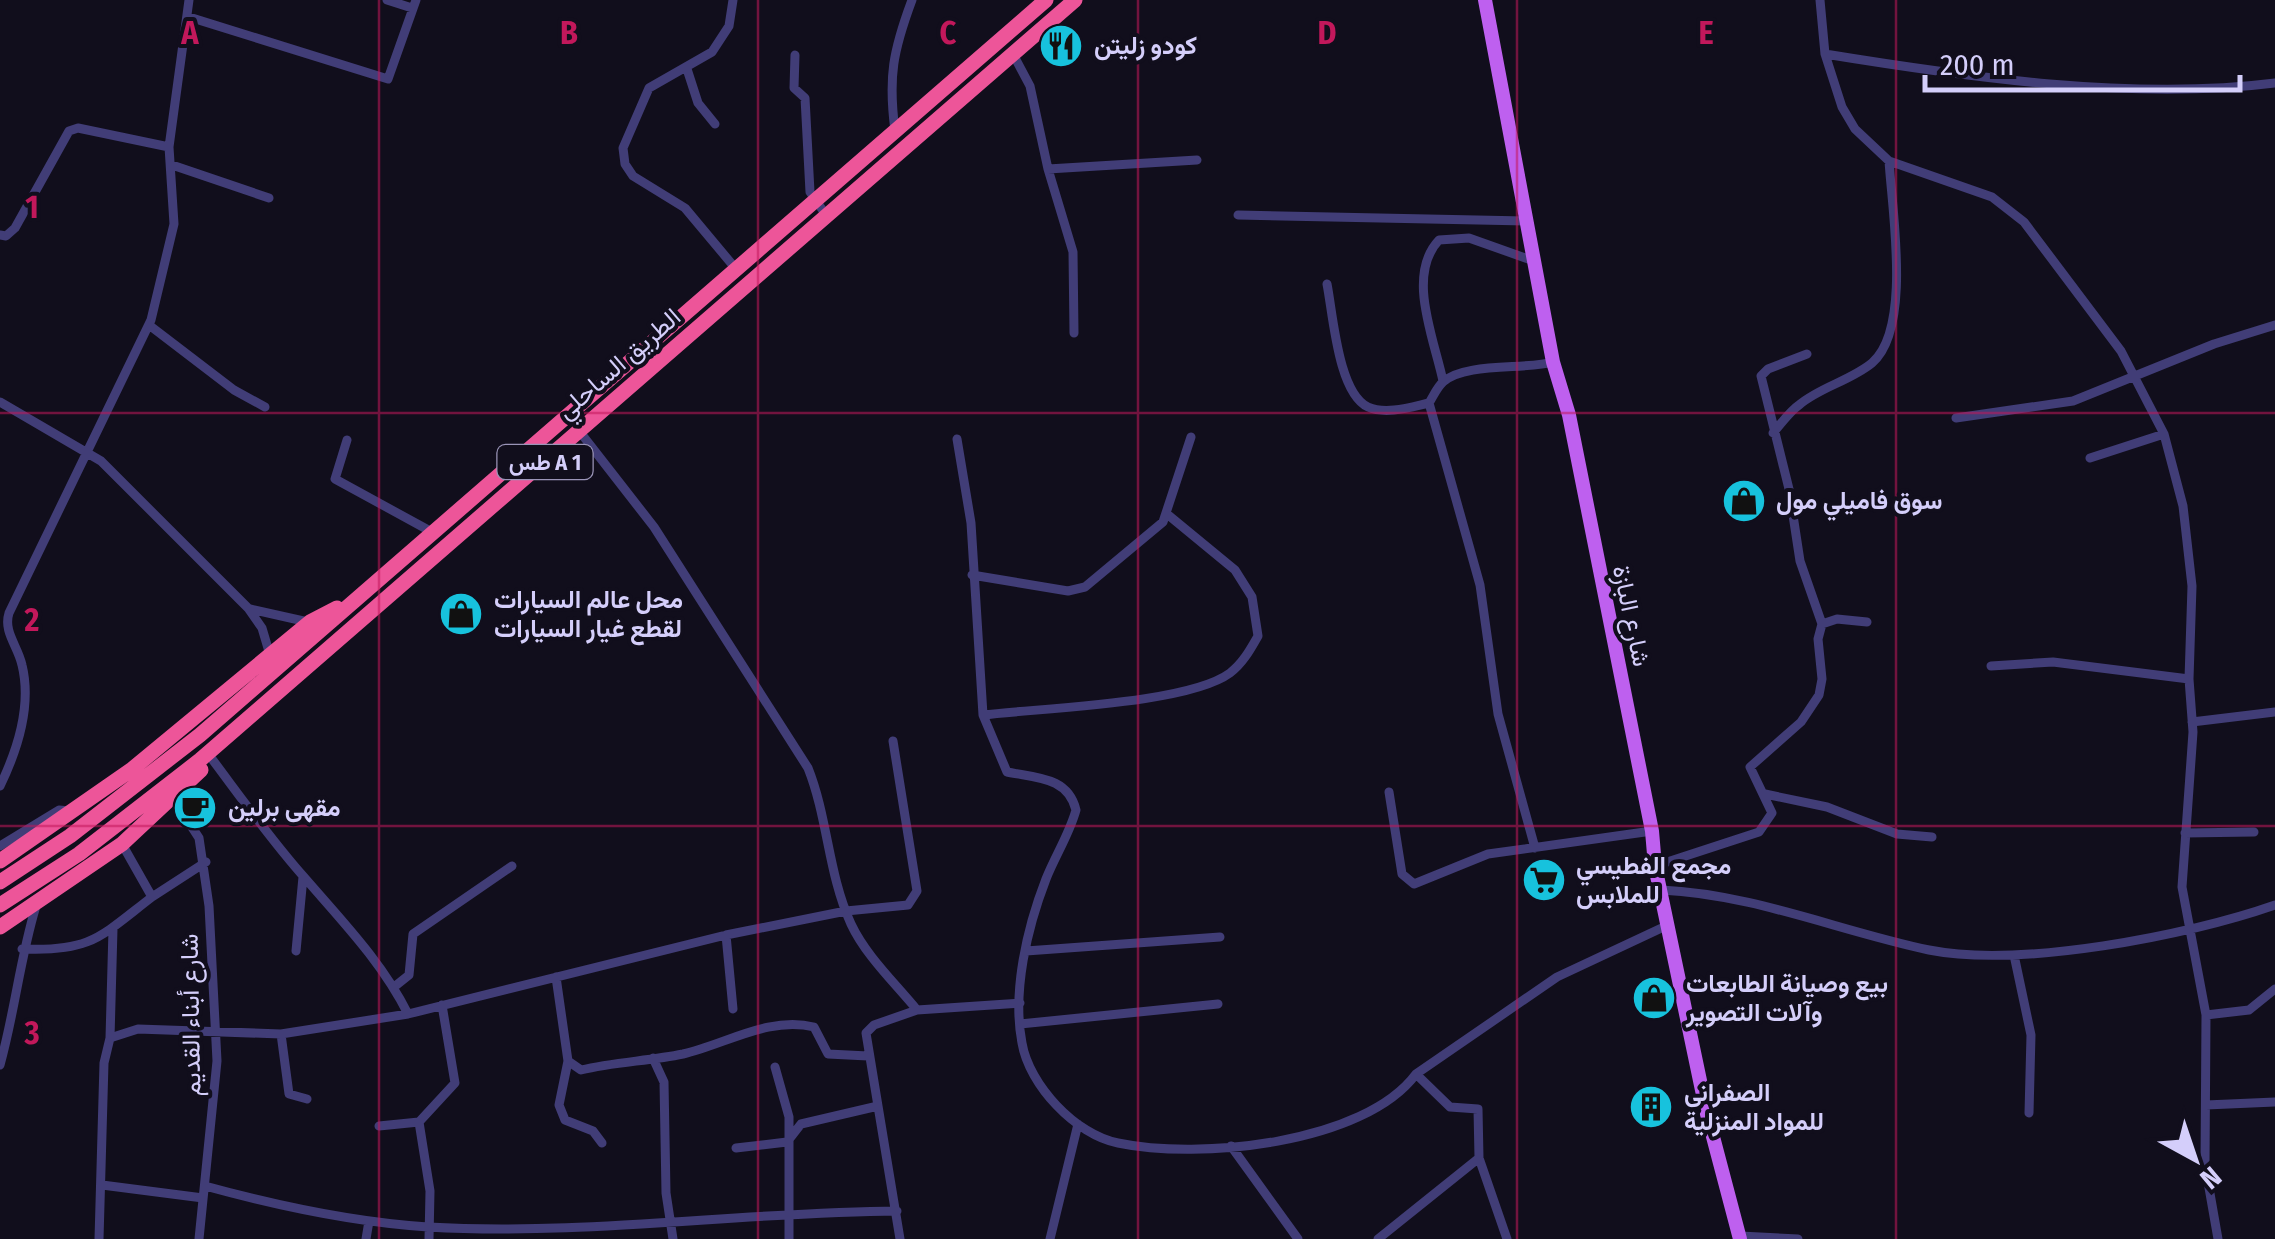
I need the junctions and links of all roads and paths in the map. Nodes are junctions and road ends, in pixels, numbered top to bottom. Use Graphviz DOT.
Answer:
graph roads {
  1 [pos="189,0"];
  2 [pos="388,0"];
  3 [pos="734,0"];
  4 [pos="912,0"];
  5 [pos="1046,0"];
  6 [pos="1075,0"];
  7 [pos="1485,0"];
  8 [pos="1820,0"];
  9 [pos="414,4"];
  10 [pos="189,16"];
  11 [pos="1013,54"];
  12 [pos="1826,54"];
  13 [pos="796,55"];
  14 [pos="687,70"];
  15 [pos="2275,83"];
  16 [pos="918,114"];
  17 [pos="715,124"];
  18 [pos="929,128"];
  19 [pos="895,132"];
  20 [pos="169,147"];
  21 [pos="1196,160"];
  22 [pos="1889,161"];
  23 [pos="172,165"];
  24 [pos="1048,168"];
  25 [pos="268,198"];
  26 [pos="813,199"];
  27 [pos="1238,215"];
  28 [pos="826,216"];
  29 [pos="1528,221"];
  30 [pos="0,235"];
  31 [pos="1536,262"];
  32 [pos="736,269"];
  33 [pos="1327,284"];
  34 [pos="2275,324"];
  35 [pos="149,325"];
  36 [pos="1074,332"];
  37 [pos="1808,354"];
  38 [pos="1553,362"];
  39 [pos="2136,378"];
  40 [pos="1444,381"];
  41 [pos="0,402"];
  42 [pos="1429,403"];
  43 [pos="265,407"];
  44 [pos="1956,418"];
  45 [pos="580,432"];
  46 [pos="1772,434"];
  47 [pos="2164,434"];
  48 [pos="1191,436"];
  49 [pos="957,439"];
  50 [pos="347,440"];
  51 [pos="89,452"];
  52 [pos="2090,458"];
  53 [pos="1167,514"];
  54 [pos="432,532"];
  55 [pos="972,575"];
  56 [pos="346,606"];
  57 [pos="248,608"];
  58 [pos="310,622"];
  59 [pos="1867,622"];
  60 [pos="1822,624"];
  61 [pos="270,655"];
  62 [pos="1991,666"];
  63 [pos="2189,679"];
  64 [pos="2275,712"];
  65 [pos="983,715"];
  66 [pos="2192,722"];
  67 [pos="228,736"];
  68 [pos="893,741"];
  69 [pos="212,760"];
  70 [pos="0,786"];
  71 [pos="1389,792"];
  72 [pos="1765,794"];
  73 [pos="173,798"];
  74 [pos="73,812"];
  75 [pos="1652,831"];
  76 [pos="2254,832"];
  77 [pos="2185,833"];
  78 [pos="1932,837"];
  79 [pos="122,844"];
  80 [pos="0,846"];
  81 [pos="1535,848"];
  82 [pos="0,862"];
  83 [pos="206,862"];
  84 [pos="512,866"];
  85 [pos="1654,866"];
  86 [pos="303,877"];
  87 [pos="0,882"];
  88 [pos="1661,890"];
  89 [pos="152,897"];
  90 [pos="0,904"];
  91 [pos="2275,905"];
  92 [pos="36,906"];
  93 [pos="846,911"];
  94 [pos="1668,925"];
  95 [pos="0,926"];
  96 [pos="2186,927"];
  97 [pos="114,929"];
  98 [pos="726,934"];
  99 [pos="1220,937"];
  100 [pos="22,950"];
  101 [pos="296,950"];
  102 [pos="1026,951"];
  103 [pos="2014,956"];
  104 [pos="556,977"];
  105 [pos="394,986"];
  106 [pos="2275,990"];
  107 [pos="1020,1003"];
  108 [pos="1218,1004"];
  109 [pos="442,1006"];
  110 [pos="733,1009"];
  111 [pos="917,1010"];
  112 [pos="408,1014"];
  113 [pos="2206,1015"];
  114 [pos="1020,1024"];
  115 [pos="214,1032"];
  116 [pos="282,1034"];
  117 [pos="110,1038"];
  118 [pos="868,1056"];
  119 [pos="653,1058"];
  120 [pos="568,1060"];
  121 [pos="0,1064"];
  122 [pos="775,1067"];
  123 [pos="1416,1074"];
  124 [pos="307,1099"];
  125 [pos="2275,1102"];
  126 [pos="878,1106"];
  127 [pos="2206,1106"];
  128 [pos="2029,1112"];
  129 [pos="419,1122"];
  130 [pos="1078,1124"];
  131 [pos="379,1126"];
  132 [pos="786,1142"];
  133 [pos="602,1143"];
  134 [pos="1231,1146"];
  135 [pos="736,1148"];
  136 [pos="1479,1158"];
  137 [pos="102,1185"];
  138 [pos="205,1186"];
  139 [pos="203,1198"];
  140 [pos="898,1211"];
  141 [pos="786,1212"];
  142 [pos="369,1221"];
  143 [pos="671,1224"];
  144 [pos="524,1226"];
  145 [pos="430,1227"];
  146 [pos="1740,1238"];
  147 [pos="100,1239"];
  148 [pos="198,1239"];
  149 [pos="366,1239"];
  150 [pos="430,1239"];
  151 [pos="530,1239"];
  152 [pos="673,1239"];
  153 [pos="788,1239"];
  154 [pos="900,1239"];
  155 [pos="1050,1239"];
  156 [pos="1298,1239"];
  157 [pos="1378,1239"];
  158 [pos="1507,1239"];
  159 [pos="1798,1239"];
  160 [pos="2218,1239"];
  1 -- 10 [label="street"];
  2 -- 9 [label="street"];
  3 -- 14 [label="street"];
  4 -- 19 [label="street"];
  5 -- 16 [label="highway, الطريق الساحلي / طس A 1"];
  6 -- 11 [label="highway, الطريق الساحلي / طس A 1"];
  7 -- 29 [label="main road, شارع البازة"];
  8 -- 12 [label="street"];
  9 -- 10 [label="street"];
  10 -- 20 [label="street"];
  11 -- 18 [label="highway, الطريق الساحلي / طس A 1"];
  11 -- 24 [label="street"];
  12 -- 15 [label="street"];
  12 -- 22 [label="street"];
  13 -- 26 [label="street"];
  14 -- 17 [label="street"];
  14 -- 32 [label="street"];
  16 -- 18 [label="highway"];
  16 -- 19 [label="highway, الطريق الساحلي / طس A 1"];
  18 -- 28 [label="highway, الطريق الساحلي / طس A 1"];
  19 -- 26 [label="highway, الطريق الساحلي / طس A 1"];
  20 -- 23 [label="street"];
  20 -- 30 [label="street"];
  21 -- 24 [label="street"];
  22 -- 39 [label="street"];
  22 -- 46 [label="street"];
  23 -- 25 [label="street"];
  23 -- 35 [label="street"];
  24 -- 36 [label="street"];
  26 -- 28 [label="street"];
  26 -- 32 [label="highway, الطريق الساحلي / طس A 1"];
  27 -- 29 [label="street"];
  28 -- 45 [label="highway, الطريق الساحلي / طس A 1"];
  29 -- 31 [label="main road, شارع البازة"];
  31 -- 38 [label="main road, شارع البازة"];
  31 -- 40 [label="street"];
  32 -- 54 [label="highway, الطريق الساحلي / طس A 1"];
  33 -- 42 [label="street"];
  34 -- 39 [label="street"];
  35 -- 43 [label="street"];
  35 -- 51 [label="street"];
  37 -- 46 [label="street"];
  38 -- 40 [label="street"];
  38 -- 75 [label="main road, شارع البازة"];
  39 -- 44 [label="street"];
  39 -- 47 [label="street"];
  40 -- 42 [label="street"];
  41 -- 51 [label="street"];
  42 -- 81 [label="street"];
  45 -- 67 [label="highway, الطريق الساحلي / طس A 1"];
  45 -- 93 [label="street"];
  46 -- 60 [label="street"];
  47 -- 52 [label="street"];
  47 -- 63 [label="street"];
  48 -- 53 [label="street"];
  49 -- 55 [label="street"];
  50 -- 54 [label="street"];
  51 -- 57 [label="street"];
  51 -- 70 [label="street"];
  53 -- 55 [label="street"];
  53 -- 65 [label="street"];
  54 -- 56 [label="highway, الطريق الساحلي / طس A 1"];
  55 -- 65 [label="street"];
  56 -- 58 [label="highway"];
  56 -- 87 [label="highway, الطريق الساحلي / طس A 1"];
  57 -- 58 [label="street"];
  57 -- 61 [label="street"];
  58 -- 61 [label="highway"];
  59 -- 60 [label="street"];
  60 -- 72 [label="street"];
  61 -- 74 [label="highway"];
  62 -- 63 [label="street"];
  63 -- 66 [label="street"];
  64 -- 66 [label="street"];
  65 -- 102 [label="street"];
  66 -- 77 [label="street"];
  67 -- 69 [label="highway"];
  67 -- 90 [label="highway, الطريق الساحلي / طس A 1"];
  68 -- 93 [label="street"];
  69 -- 73 [label="highway"];
  69 -- 86 [label="street"];
  71 -- 81 [label="street"];
  72 -- 78 [label="street"];
  72 -- 85 [label="street"];
  73 -- 79 [label="highway"];
  73 -- 83 [label="street, شارع أبناء القديم"];
  74 -- 80 [label="street"];
  74 -- 82 [label="highway"];
  75 -- 81 [label="street"];
  75 -- 85 [label="main road, شارع البازة"];
  76 -- 77 [label="street"];
  77 -- 96 [label="street"];
  79 -- 89 [label="street"];
  79 -- 92 [label="highway"];
  83 -- 89 [label="street"];
  83 -- 115 [label="street, شارع أبناء القديم"];
  84 -- 105 [label="street"];
  85 -- 88 [label="main road, شارع البازة"];
  86 -- 101 [label="street"];
  86 -- 105 [label="street"];
  88 -- 94 [label="main road, شارع البازة"];
  88 -- 103 [label="street"];
  89 -- 97 [label="street"];
  91 -- 96 [label="street"];
  92 -- 95 [label="highway"];
  92 -- 100 [label="street"];
  93 -- 98 [label="street"];
  93 -- 111 [label="street"];
  94 -- 123 [label="street"];
  94 -- 146 [label="main road, شارع البازة"];
  96 -- 103 [label="street"];
  96 -- 113 [label="street"];
  97 -- 100 [label="street"];
  97 -- 117 [label="street"];
  98 -- 104 [label="street"];
  98 -- 110 [label="street"];
  99 -- 102 [label="street"];
  100 -- 121 [label="street"];
  102 -- 107 [label="street"];
  103 -- 128 [label="street"];
  104 -- 109 [label="street"];
  104 -- 120 [label="street"];
  105 -- 112 [label="street"];
  106 -- 113 [label="street"];
  107 -- 111 [label="street"];
  107 -- 114 [label="street"];
  108 -- 114 [label="street"];
  109 -- 112 [label="street"];
  109 -- 129 [label="street"];
  111 -- 118 [label="street"];
  112 -- 116 [label="street"];
  113 -- 127 [label="street"];
  114 -- 130 [label="street"];
  115 -- 116 [label="street"];
  115 -- 117 [label="street"];
  115 -- 138 [label="street, شارع أبناء القديم"];
  116 -- 124 [label="street"];
  117 -- 137 [label="street"];
  118 -- 119 [label="street"];
  118 -- 126 [label="street"];
  119 -- 120 [label="street"];
  119 -- 143 [label="street"];
  120 -- 133 [label="street"];
  122 -- 132 [label="street"];
  123 -- 134 [label="street"];
  123 -- 136 [label="street"];
  125 -- 127 [label="street"];
  126 -- 132 [label="street"];
  126 -- 140 [label="street"];
  127 -- 160 [label="street"];
  129 -- 131 [label="street"];
  129 -- 145 [label="street"];
  130 -- 134 [label="street"];
  130 -- 155 [label="street"];
  132 -- 135 [label="street"];
  132 -- 141 [label="street"];
  134 -- 156 [label="street"];
  136 -- 157 [label="street"];
  136 -- 158 [label="street"];
  137 -- 139 [label="street"];
  137 -- 147 [label="street"];
  138 -- 139 [label="street, شارع أبناء القديم"];
  138 -- 142 [label="street"];
  139 -- 148 [label="street, شارع أبناء القديم"];
  140 -- 141 [label="street"];
  140 -- 154 [label="street"];
  141 -- 143 [label="street"];
  141 -- 153 [label="street"];
  142 -- 145 [label="street"];
  142 -- 149 [label="street"];
  143 -- 144 [label="street"];
  143 -- 152 [label="street"];
  144 -- 145 [label="street"];
  144 -- 151 [label="street"];
  145 -- 150 [label="street"];
  146 -- 159 [label="street"];
}
